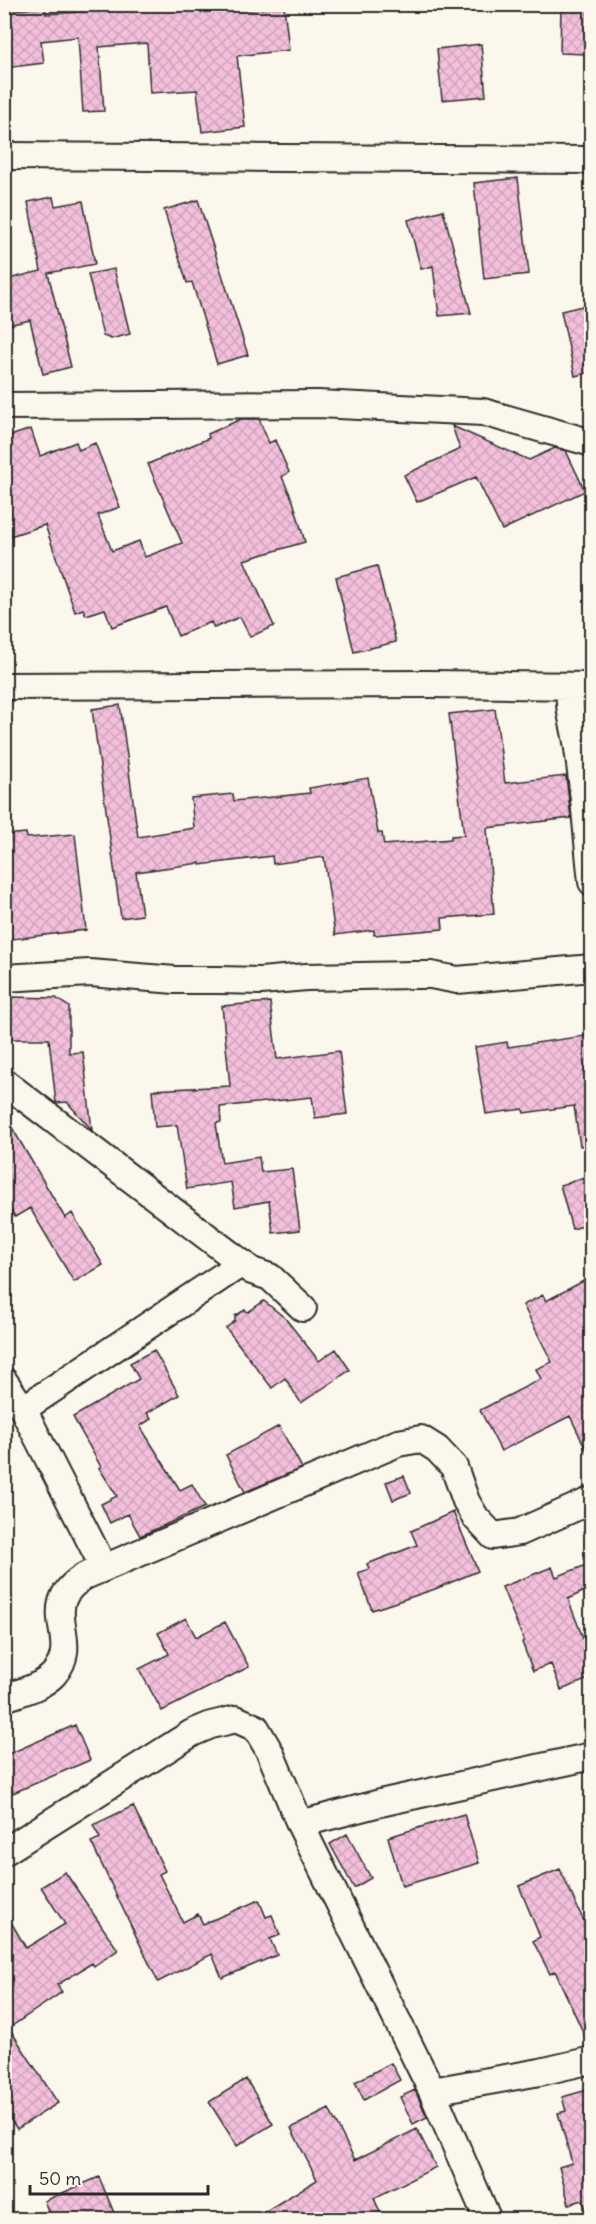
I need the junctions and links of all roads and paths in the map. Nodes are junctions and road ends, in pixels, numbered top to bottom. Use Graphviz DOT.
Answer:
graph roads {
  1 [pos="4,156"];
  2 [pos="591,160"];
  3 [pos="4,406"];
  4 [pos="591,443"];
  5 [pos="4,686"];
  6 [pos="581,686"];
  7 [pos="591,882"];
  8 [pos="591,968"];
  9 [pos="4,978"];
  10 [pos="4,1082"];
  11 [pos="242,1263"];
  12 [pos="303,1308"];
  13 [pos="4,1381"];
  14 [pos="23,1409"];
  15 [pos="591,1500"];
  16 [pos="104,1568"];
  17 [pos="4,1698"];
  18 [pos="591,1756"];
  19 [pos="300,1824"];
  20 [pos="4,1852"];
  21 [pos="591,2060"];
  22 [pos="432,2091"];
  23 [pos="488,2220"];
  1 -- 2 [label="street"];
  3 -- 4 [label="street"];
  5 -- 6 [label="street"];
  6 -- 7 [label="street"];
  8 -- 9 [label="street"];
  10 -- 11 [label="street"];
  11 -- 12 [label="street"];
  11 -- 14 [label="street"];
  13 -- 14 [label="street"];
  14 -- 16 [label="street"];
  15 -- 16 [label="street"];
  16 -- 17 [label="street"];
  18 -- 19 [label="street"];
  19 -- 20 [label="street"];
  19 -- 22 [label="street"];
  21 -- 22 [label="street"];
  22 -- 23 [label="street"];
}
